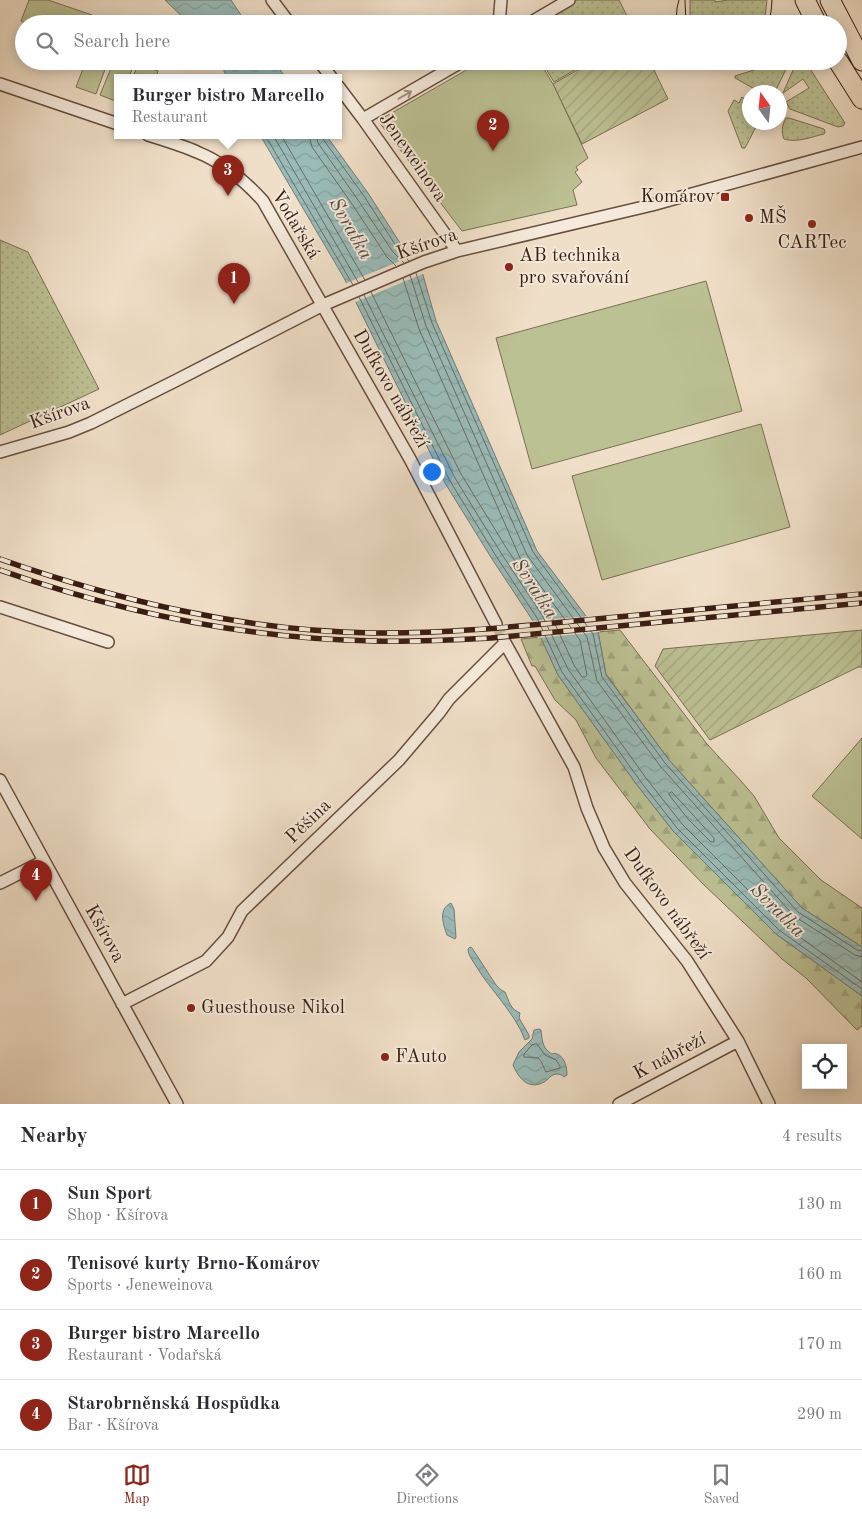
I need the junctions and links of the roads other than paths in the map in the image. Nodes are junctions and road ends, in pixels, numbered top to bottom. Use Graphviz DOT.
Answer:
graph roads {
  1 [pos="272,0"];
  2 [pos="500,0"];
  3 [pos="569,0"];
  4 [pos="805,0"];
  5 [pos="830,0"];
  6 [pos="283,15"];
  7 [pos="499,15"];
  8 [pos="543,15"];
  9 [pos="812,15"];
  10 [pos="838,15"];
  11 [pos="847,32"];
  12 [pos="862,60"];
  13 [pos="447,70"];
  14 [pos="844,70"];
  15 [pos="0,84"];
  16 [pos="342,91"];
  17 [pos="862,99"];
  18 [pos="363,119"];
  19 [pos="114,123"];
  20 [pos="160,139"];
  21 [pos="862,147"];
  22 [pos="457,251"];
  23 [pos="323,305"];
  24 [pos="0,452"];
  25 [pos="0,607"];
  26 [pos="496,624"];
  27 [pos="108,642"];
  28 [pos="505,642"];
  29 [pos="0,780"];
  30 [pos="44,861"];
  31 [pos="0,883"];
  32 [pos="122,1004"];
  33 [pos="738,1041"];
  34 [pos="177,1104"];
  35 [pos="620,1104"];
  36 [pos="769,1104"];
  1 -- 6 [label="street"];
  2 -- 7 [label="street"];
  3 -- 8 [label="street"];
  4 -- 9 [label="main road"];
  5 -- 10 [label="main road"];
  11 -- 12 [label="main road"];
  18 -- 13 [label="street, one-way"];
  14 -- 17 [label="main road"];
  15 -- 19 [label="street"];
  16 -- 18 [label="street, Jeneweinova"];
  18 -- 22 [label="street, Jeneweinova"];
  20 -- 23 [label="street, Vodařská"];
  21 -- 22 [label="street, Kšírova"];
  22 -- 23 [label="street, Kšírova"];
  23 -- 24 [label="street, Kšírova"];
  23 -- 26 [label="street, Dufkovo nábřeží"];
  25 -- 27 [label="street"];
  28 -- 32 [label="street, Pěšina"];
  28 -- 33 [label="street, Dufkovo nábřeží"];
  29 -- 30 [label="street, Kšírova"];
  30 -- 31 [label="street"];
  30 -- 32 [label="street, Kšírova"];
  32 -- 34 [label="street, Kšírova"];
  33 -- 35 [label="street, K nábřeží"];
  33 -- 36 [label="street, Dufkovo nábřeží"];
}
